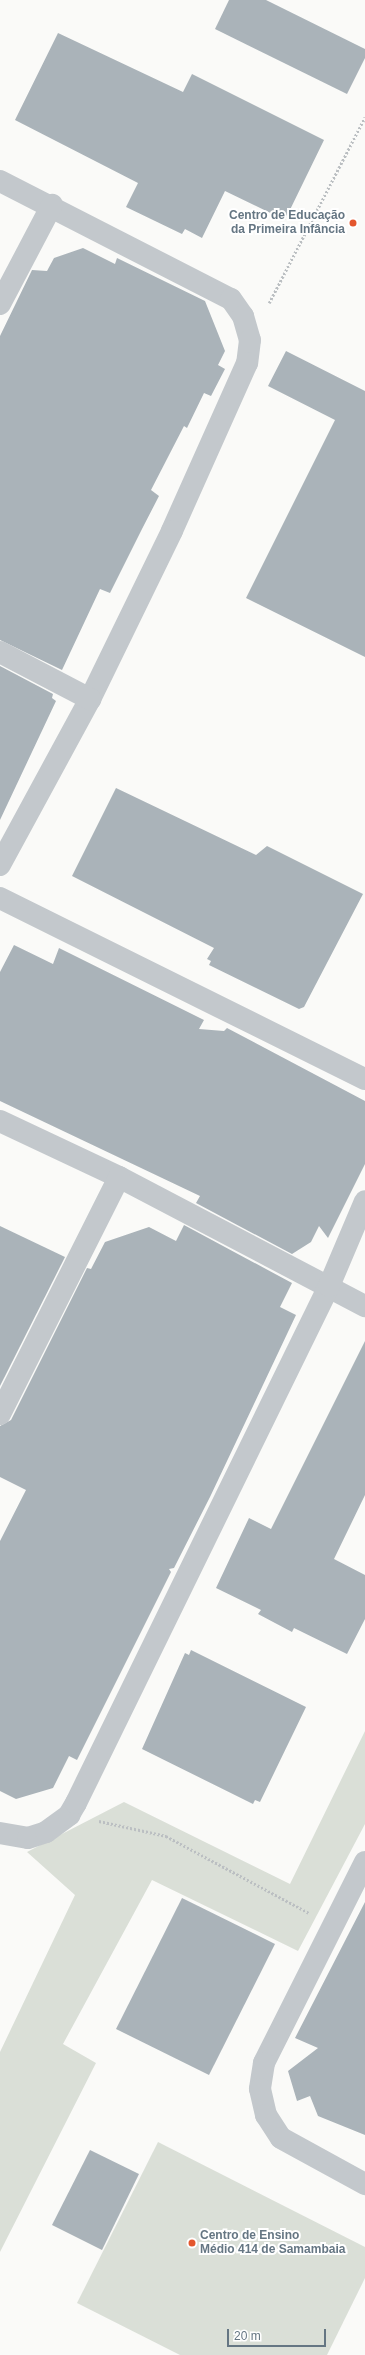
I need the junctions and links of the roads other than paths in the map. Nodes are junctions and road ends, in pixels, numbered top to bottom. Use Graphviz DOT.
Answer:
graph roads {
  1 [pos="0,180"];
  2 [pos="52,205"];
  3 [pos="0,304"];
  4 [pos="0,652"];
  5 [pos="90,699"];
  6 [pos="0,865"];
  7 [pos="0,898"];
  8 [pos="365,1080"];
  9 [pos="0,1121"];
  10 [pos="119,1177"];
  11 [pos="365,1201"];
  12 [pos="330,1286"];
  13 [pos="365,1306"];
  14 [pos="0,1414"];
  15 [pos="0,1833"];
  16 [pos="365,1862"];
  17 [pos="365,2184"];
  1 -- 2 [label="street"];
  2 -- 3 [label="street"];
  2 -- 5 [label="street"];
  4 -- 5 [label="street"];
  5 -- 6 [label="street"];
  7 -- 8 [label="street"];
  9 -- 10 [label="street"];
  10 -- 12 [label="street"];
  10 -- 14 [label="street"];
  11 -- 12 [label="street"];
  12 -- 13 [label="street"];
  12 -- 15 [label="street"];
  16 -- 17 [label="street"];
}
